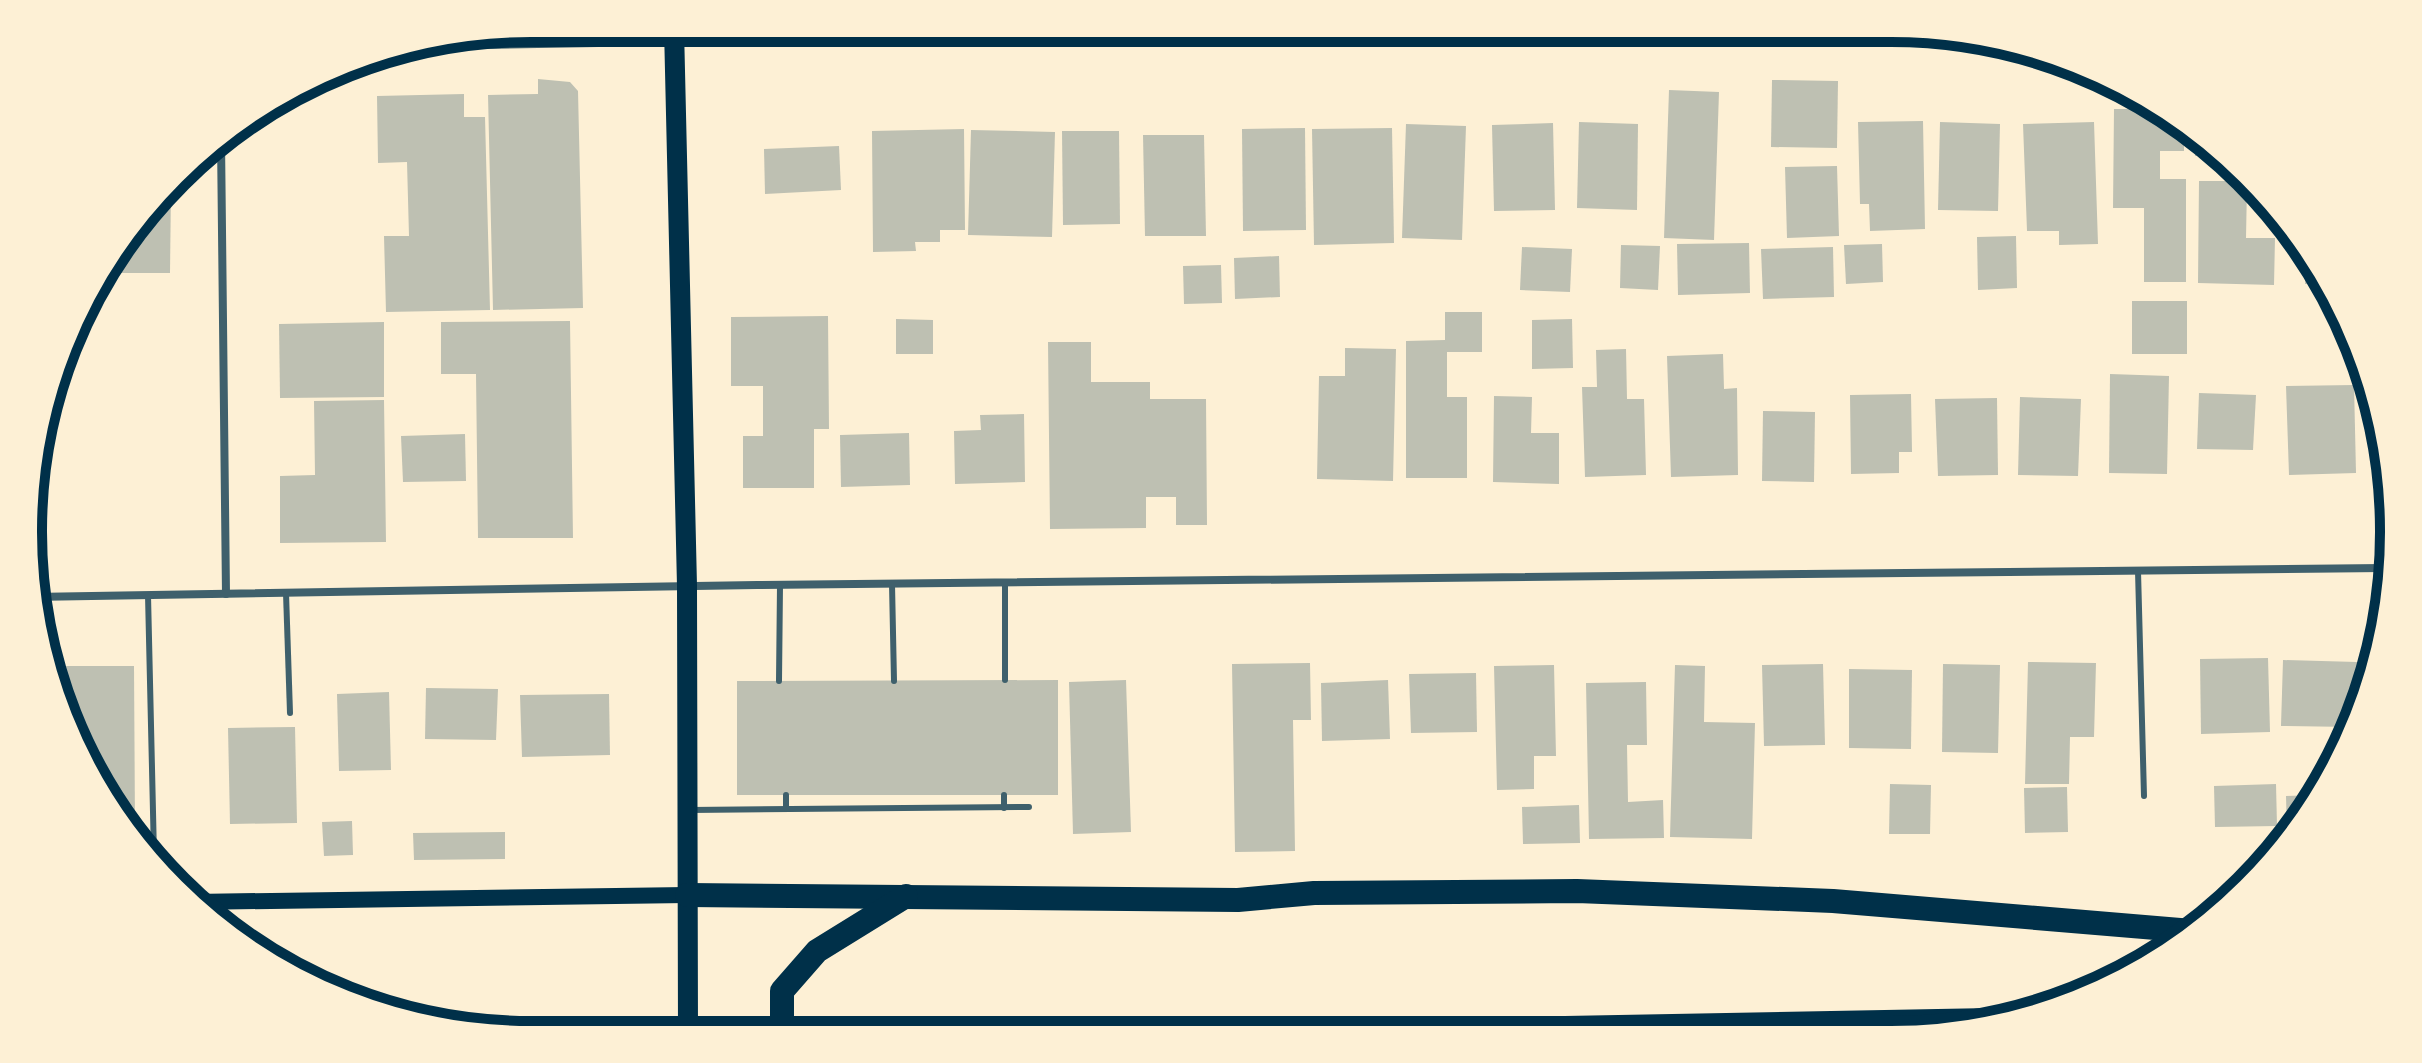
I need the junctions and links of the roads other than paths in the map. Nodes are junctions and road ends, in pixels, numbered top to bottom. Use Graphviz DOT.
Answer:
graph roads {
  1 [pos="674,42"];
  2 [pos="221,153"];
  3 [pos="2379,568"];
  4 [pos="2138,571"];
  5 [pos="1005,582"];
  6 [pos="892,584"];
  7 [pos="780,585"];
  8 [pos="687,586"];
  9 [pos="286,593"];
  10 [pos="226,594"];
  11 [pos="148,595"];
  12 [pos="46,597"];
  13 [pos="1005,680"];
  14 [pos="779,681"];
  15 [pos="894,681"];
  16 [pos="290,713"];
  17 [pos="786,795"];
  18 [pos="1004,795"];
  19 [pos="2144,796"];
  20 [pos="1029,807"];
  21 [pos="1004,808"];
  22 [pos="786,809"];
  23 [pos="686,810"];
  24 [pos="150,838"];
  25 [pos="687,895"];
  26 [pos="906,896"];
  27 [pos="211,902"];
  28 [pos="2175,930"];
  29 [pos="688,1021"];
  30 [pos="782,1021"];
  1 -- 8 [label="main road"];
  2 -- 10 [label="street"];
  3 -- 4 [label="street"];
  4 -- 5 [label="street"];
  4 -- 19 [label="lane"];
  5 -- 6 [label="street"];
  5 -- 13 [label="lane"];
  6 -- 7 [label="street"];
  6 -- 15 [label="lane"];
  7 -- 8 [label="street"];
  7 -- 14 [label="lane"];
  8 -- 9 [label="street"];
  8 -- 23 [label="main road"];
  9 -- 10 [label="street"];
  9 -- 16 [label="lane"];
  10 -- 11 [label="street"];
  11 -- 12 [label="street"];
  11 -- 24 [label="lane"];
  17 -- 22 [label="lane"];
  18 -- 21 [label="lane"];
  20 -- 21 [label="lane"];
  21 -- 22 [label="lane"];
  22 -- 23 [label="lane"];
  23 -- 25 [label="main road"];
  25 -- 26 [label="highway"];
  25 -- 27 [label="main road"];
  25 -- 29 [label="main road"];
  26 -- 28 [label="highway"];
  26 -- 30 [label="highway"];
}
